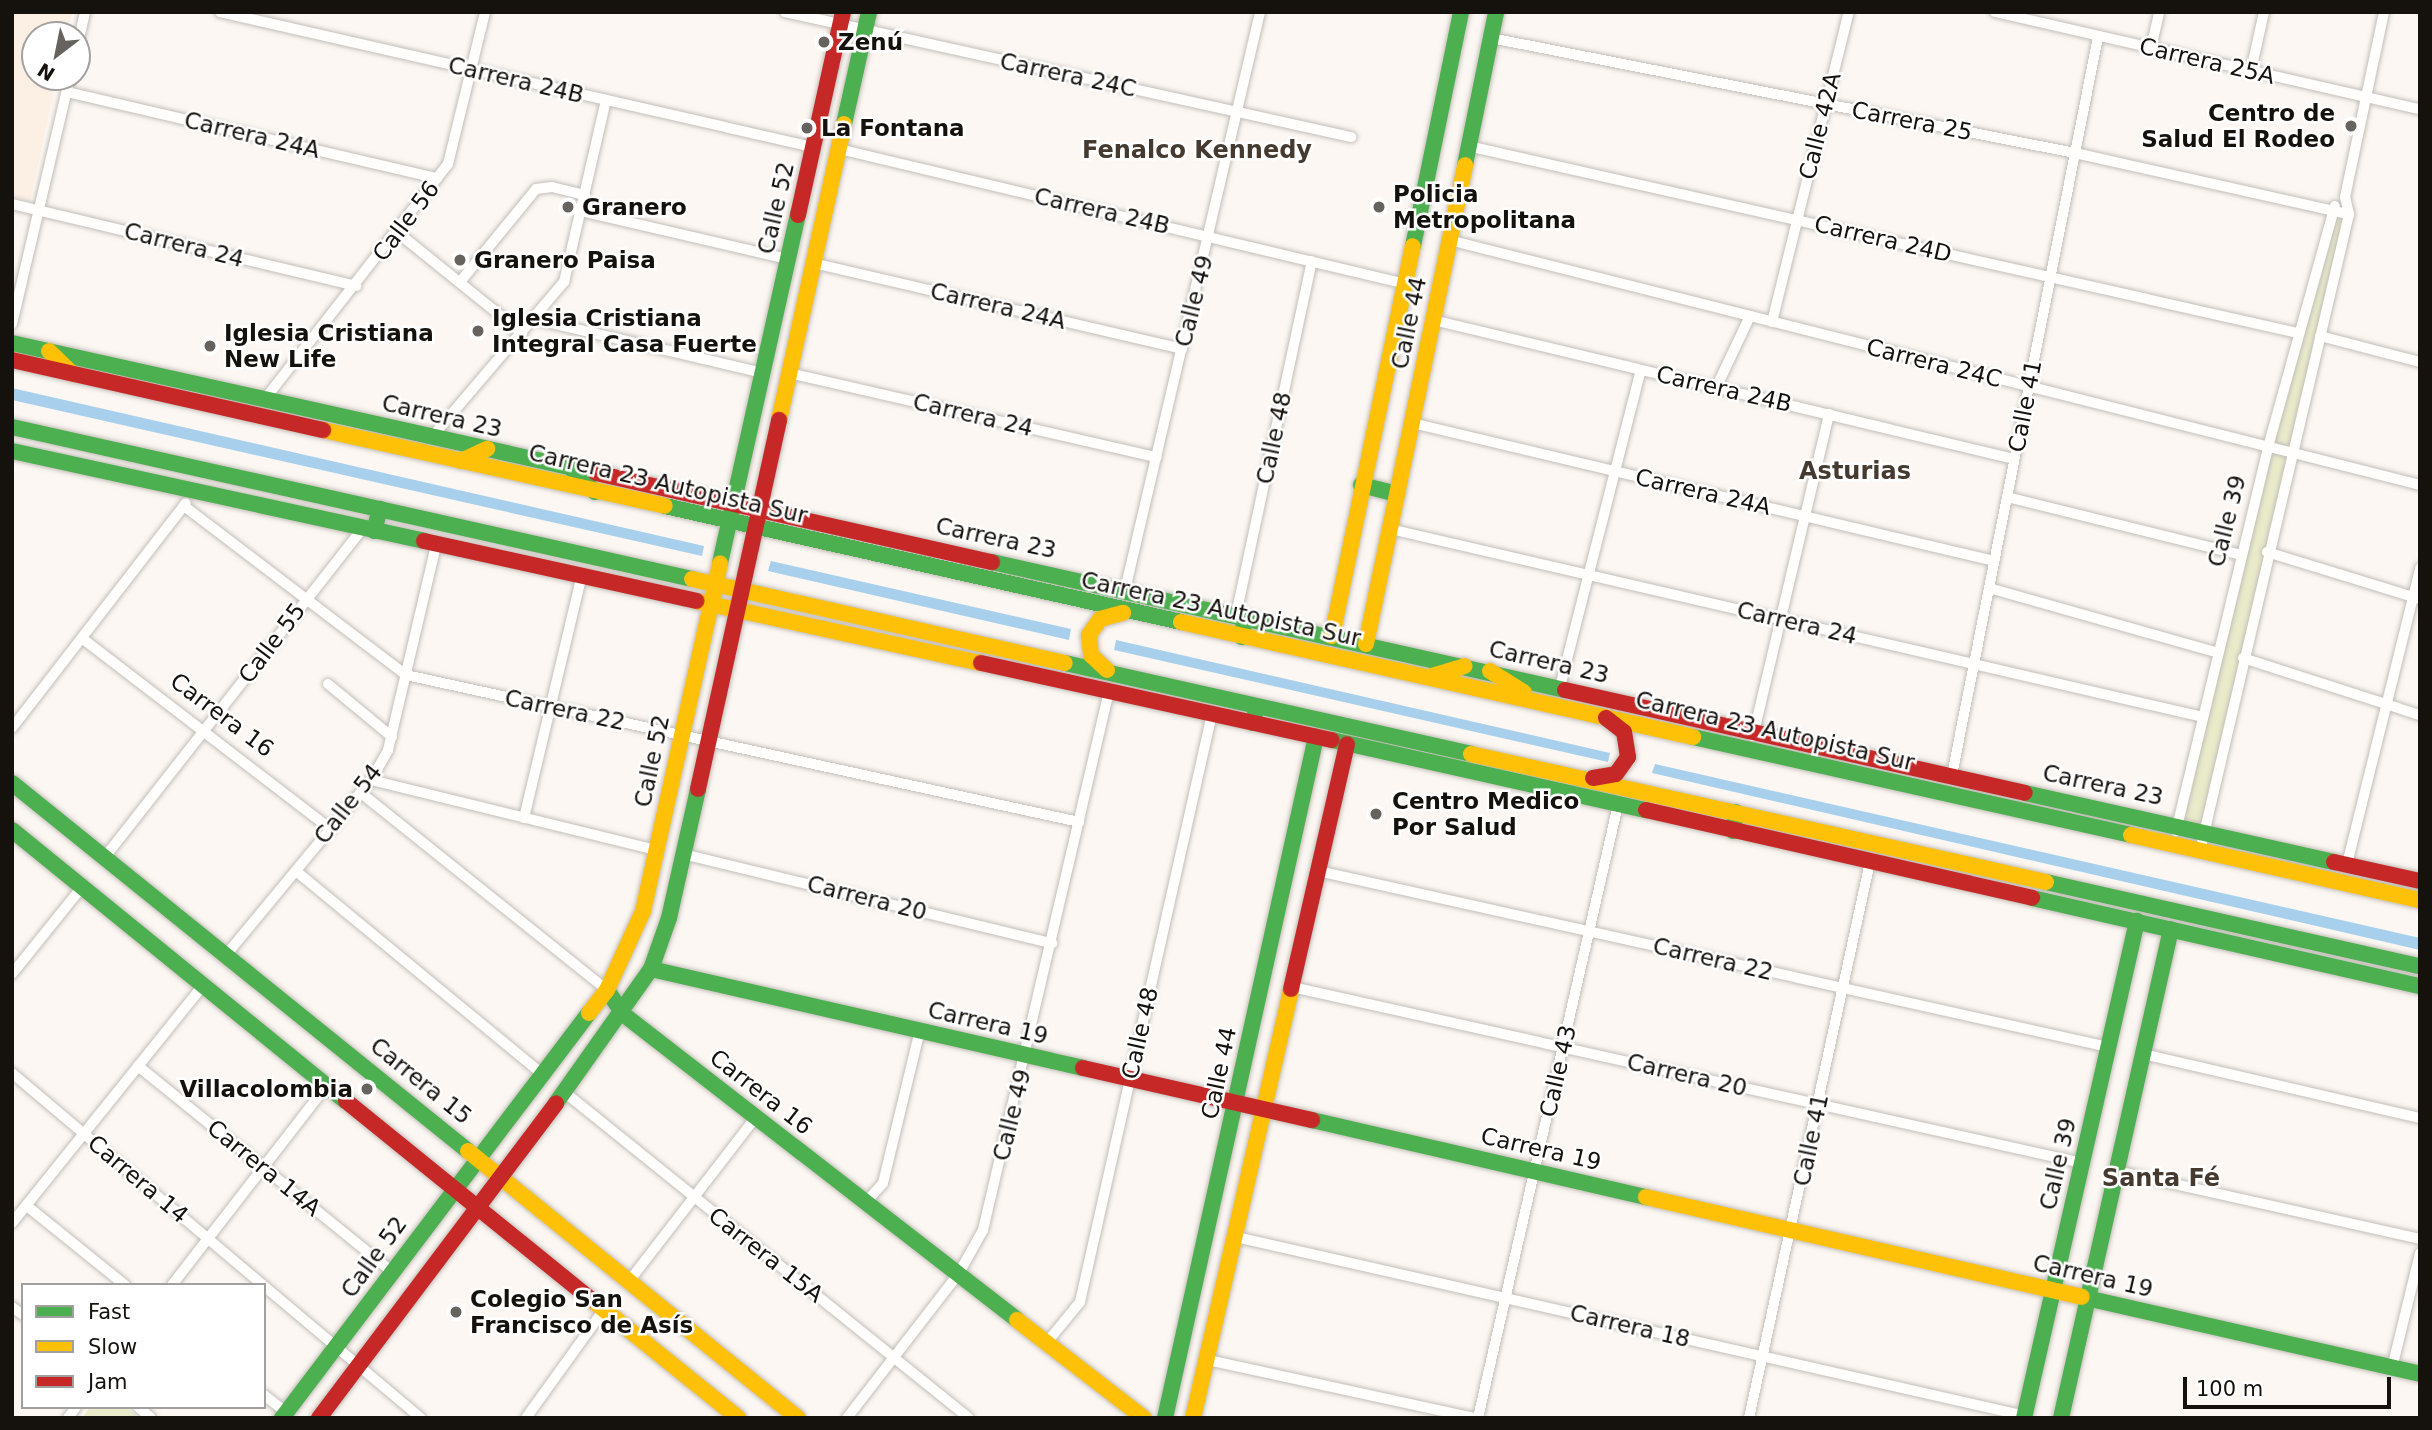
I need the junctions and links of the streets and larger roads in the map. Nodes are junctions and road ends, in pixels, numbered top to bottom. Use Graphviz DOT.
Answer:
graph roads {
  1 [pos="220,12"];
  2 [pos="485,12"];
  3 [pos="785,12"];
  4 [pos="869,12"];
  5 [pos="1260,12"];
  6 [pos="1461,12"];
  7 [pos="1496,12"];
  8 [pos="1849,12"];
  9 [pos="1995,12"];
  10 [pos="2051,12"];
  11 [pos="2159,12"];
  12 [pos="2264,12"];
  13 [pos="2384,12"];
  14 [pos="842,19"];
  15 [pos="2049,25"];
  16 [pos="865,30"];
  17 [pos="2098,37"];
  18 [pos="1491,38"];
  19 [pos="2151,48"];
  20 [pos="472,70"];
  21 [pos="2251,71"];
  22 [pos="67,92"];
  23 [pos="2366,97"];
  24 [pos="606,100"];
  25 [pos="1825,104"];
  26 [pos="2420,109"];
  27 [pos="1238,112"];
  28 [pos="1351,137"];
  29 [pos="1468,146"];
  30 [pos="813,147"];
  31 [pos="839,149"];
  32 [pos="2075,153"];
  33 [pos="437,178"];
  34 [pos="585,195"];
  35 [pos="2345,197"];
  36 [pos="12,204"];
  37 [pos="2332,209"];
  38 [pos="39,210"];
  39 [pos="581,211"];
  40 [pos="2349,214"];
  41 [pos="1797,220"];
  42 [pos="397,232"];
  43 [pos="1210,236"];
  44 [pos="1449,240"];
  45 [pos="787,260"];
  46 [pos="1312,261"];
  47 [pos="813,263"];
  48 [pos="2050,278"];
  49 [pos="460,282"];
  50 [pos="1406,284"];
  51 [pos="356,286"];
  52 [pos="1750,316"];
  53 [pos="534,319"];
  54 [pos="1433,320"];
  55 [pos="1772,322"];
  56 [pos="12,324"];
  57 [pos="522,333"];
  58 [pos="2298,333"];
  59 [pos="2320,336"];
  60 [pos="12,342"];
  61 [pos="1182,349"];
  62 [pos="49,351"];
  63 [pos="12,360"];
  64 [pos="2420,362"];
  65 [pos="1641,370"];
  66 [pos="762,373"];
  67 [pos="789,373"];
  68 [pos="72,374"];
  69 [pos="2029,387"];
  70 [pos="1716,388"];
  71 [pos="265,399"];
  72 [pos="1829,414"];
  73 [pos="1412,423"];
  74 [pos="12,427"];
  75 [pos="432,437"];
  76 [pos="2269,447"];
  77 [pos="487,449"];
  78 [pos="12,451"];
  79 [pos="2292,453"];
  80 [pos="1157,457"];
  81 [pos="2014,459"];
  82 [pos="461,461"];
  83 [pos="571,468"];
  84 [pos="1615,471"];
  85 [pos="1361,485"];
  86 [pos="2420,485"];
  87 [pos="194,492"];
  88 [pos="596,492"];
  89 [pos="1397,494"];
  90 [pos="2007,497"];
  91 [pos="732,503"];
  92 [pos="184,506"];
  93 [pos="380,509"];
  94 [pos="759,509"];
  95 [pos="1805,516"];
  96 [pos="728,521"];
  97 [pos="755,527"];
  98 [pos="1390,529"];
  99 [pos="368,530"];
  100 [pos="436,545"];
  101 [pos="2267,552"];
  102 [pos="2241,555"];
  103 [pos="1994,561"];
  104 [pos="2420,568"];
  105 [pos="582,575"];
  106 [pos="1589,575"];
  107 [pos="714,584"];
  108 [pos="1989,588"];
  109 [pos="740,590"];
  110 [pos="1125,590"];
  111 [pos="2416,598"];
  112 [pos="305,599"];
  113 [pos="710,603"];
  114 [pos="736,609"];
  115 [pos="1130,613"];
  116 [pos="1241,616"];
  117 [pos="1780,619"];
  118 [pos="1332,636"];
  119 [pos="1242,637"];
  120 [pos="83,639"];
  121 [pos="1366,644"];
  122 [pos="2218,653"];
  123 [pos="2244,658"];
  124 [pos="1974,665"];
  125 [pos="1465,666"];
  126 [pos="1490,671"];
  127 [pos="1118,674"];
  128 [pos="406,675"];
  129 [pos="1430,677"];
  130 [pos="328,684"];
  131 [pos="1560,687"];
  132 [pos="1109,691"];
  133 [pos="1536,699"];
  134 [pos="2386,704"];
  135 [pos="1257,706"];
  136 [pos="550,707"];
  137 [pos="1595,713"];
  138 [pos="1212,714"];
  139 [pos="2420,715"];
  140 [pos="2203,717"];
  141 [pos="1253,723"];
  142 [pos="12,728"];
  143 [pos="206,730"];
  144 [pos="1754,730"];
  145 [pos="681,735"];
  146 [pos="392,737"];
  147 [pos="1316,737"];
  148 [pos="706,741"];
  149 [pos="1347,744"];
  150 [pos="1750,749"];
  151 [pos="1427,753"];
  152 [pos="1952,775"];
  153 [pos="1579,779"];
  154 [pos="371,780"];
  155 [pos="12,783"];
  156 [pos="361,793"];
  157 [pos="1618,806"];
  158 [pos="1736,812"];
  159 [pos="524,818"];
  160 [pos="1079,822"];
  161 [pos="2177,824"];
  162 [pos="331,829"];
  163 [pos="12,830"];
  164 [pos="1733,831"];
  165 [pos="2204,831"];
  166 [pos="2173,845"];
  167 [pos="656,850"];
  168 [pos="2200,851"];
  169 [pos="682,854"];
  170 [pos="105,857"];
  171 [pos="1870,862"];
  172 [pos="2347,864"];
  173 [pos="296,871"];
  174 [pos="1318,871"];
  175 [pos="2420,881"];
  176 [pos="82,887"];
  177 [pos="2420,900"];
  178 [pos="2137,921"];
  179 [pos="2171,929"];
  180 [pos="1590,932"];
  181 [pos="1052,943"];
  182 [pos="226,955"];
  183 [pos="2420,966"];
  184 [pos="651,969"];
  185 [pos="12,974"];
  186 [pos="204,984"];
  187 [pos="2420,986"];
  188 [pos="1292,987"];
  189 [pos="1841,988"];
  190 [pos="607,990"];
  191 [pos="623,1014"];
  192 [pos="920,1030"];
  193 [pos="1563,1047"];
  194 [pos="2108,1047"];
  195 [pos="2143,1054"];
  196 [pos="1027,1055"];
  197 [pos="138,1066"];
  198 [pos="12,1073"];
  199 [pos="542,1074"];
  200 [pos="1129,1078"];
  201 [pos="328,1084"];
  202 [pos="563,1091"];
  203 [pos="525,1095"];
  204 [pos="1236,1102"];
  205 [pos="1818,1104"];
  206 [pos="1264,1109"];
  207 [pos="547,1112"];
  208 [pos="756,1117"];
  209 [pos="2420,1118"];
  210 [pos="84,1133"];
  211 [pos="478,1156"];
  212 [pos="2082,1163"];
  213 [pos="263,1168"];
  214 [pos="1535,1171"];
  215 [pos="2116,1171"];
  216 [pos="499,1173"];
  217 [pos="454,1187"];
  218 [pos="695,1198"];
  219 [pos="866,1202"];
  220 [pos="476,1204"];
  221 [pos="27,1206"];
  222 [pos="12,1223"];
  223 [pos="1792,1230"];
  224 [pos="1236,1237"];
  225 [pos="208,1238"];
  226 [pos="2420,1239"];
  227 [pos="2420,1253"];
  228 [pos="391,1271"];
  229 [pos="959,1273"];
  230 [pos="630,1280"];
  231 [pos="123,1283"];
  232 [pos="174,1283"];
  233 [pos="262,1283"];
  234 [pos="266,1287"];
  235 [pos="2056,1290"];
  236 [pos="2085,1297"];
  237 [pos="1506,1298"];
  238 [pos="603,1311"];
  239 [pos="1048,1341"];
  240 [pos="338,1347"];
  241 [pos="895,1357"];
  242 [pos="1763,1357"];
  243 [pos="1208,1360"];
  244 [pos="360,1366"];
  245 [pos="2392,1368"];
  246 [pos="2420,1374"];
  247 [pos="266,1397"];
  248 [pos="284,1415"];
  249 [pos="729,1415"];
  250 [pos="2025,1417"];
  251 [pos="319,1418"];
  252 [pos="421,1418"];
  253 [pos="526,1418"];
  254 [pos="798,1418"];
  255 [pos="847,1418"];
  256 [pos="969,1418"];
  257 [pos="1144,1418"];
  258 [pos="1165,1418"];
  259 [pos="1193,1418"];
  260 [pos="1473,1418"];
  261 [pos="1478,1418"];
  262 [pos="1749,1418"];
  263 [pos="2061,1418"];
  1 -- 20 [label="street, Carrera 24B"];
  2 -- 20 [label="street, Calle 56"];
  3 -- 14 [label="street, Carrera 24C"];
  4 -- 16 [label="street"];
  5 -- 27 [label="street, Calle 49"];
  6 -- 50 [label="street, Calle 44"];
  7 -- 18 [label="street, Calle 44"];
  8 -- 25 [label="street, Calle 42A"];
  9 -- 15 [label="street, Carrera 25A"];
  10 -- 15 [label="street"];
  11 -- 19 [label="street"];
  12 -- 21 [label="street"];
  13 -- 23 [label="street, Calle 39"];
  14 -- 16 [label="street, Carrera 24C"];
  14 -- 30 [label="street, Calle 52"];
  15 -- 17 [label="street, Carrera 25A"];
  16 -- 27 [label="street, Carrera 24C"];
  16 -- 31 [label="street"];
  17 -- 19 [label="street, Carrera 25A"];
  17 -- 32 [label="street, Calle 41"];
  18 -- 25 [label="street, Carrera 25"];
  18 -- 29 [label="street, Calle 44"];
  19 -- 21 [label="street, Carrera 25A"];
  20 -- 24 [label="street, Carrera 24B"];
  20 -- 33 [label="street, Calle 56"];
  21 -- 23 [label="street, Carrera 25A"];
  22 -- 33 [label="street, Carrera 24A"];
  22 -- 38 [label="street"];
  23 -- 26 [label="street, Carrera 25A"];
  23 -- 35 [label="street, Calle 39"];
  24 -- 30 [label="street, Carrera 24B"];
  24 -- 34 [label="street"];
  25 -- 32 [label="street, Carrera 25"];
  25 -- 41 [label="street, Calle 42A"];
  27 -- 28 [label="street, Carrera 24C"];
  27 -- 43 [label="street, Calle 49"];
  29 -- 41 [label="street, Carrera 24D"];
  29 -- 44 [label="street, Calle 44"];
  30 -- 45 [label="street, Calle 52"];
  31 -- 43 [label="street, Carrera 24B"];
  31 -- 47 [label="street"];
  32 -- 37 [label="street, Carrera 25"];
  32 -- 48 [label="street, Calle 41"];
  33 -- 42 [label="street, Calle 56"];
  34 -- 39 [label="street"];
  34 -- 49 [label="street"];
  35 -- 37 [label="street"];
  35 -- 40 [label="street, Calle 39"];
  36 -- 38 [label="street, Carrera 24"];
  37 -- 40 [label="street"];
  37 -- 58 [label="street, Calle 39"];
  38 -- 51 [label="street, Carrera 24"];
  38 -- 56 [label="street"];
  39 -- 45 [label="street"];
  39 -- 53 [label="street"];
  40 -- 59 [label="street, Calle 39"];
  41 -- 48 [label="street, Carrera 24D"];
  41 -- 55 [label="street, Calle 42A"];
  42 -- 49 [label="street"];
  42 -- 51 [label="street, Calle 56"];
  43 -- 46 [label="street, Carrera 24B"];
  43 -- 61 [label="street, Calle 49"];
  44 -- 52 [label="street, Carrera 24C"];
  44 -- 54 [label="street, Calle 44"];
  45 -- 66 [label="street, Calle 52"];
  46 -- 50 [label="street, Carrera 24B"];
  46 -- 116 [label="street, Calle 48"];
  47 -- 61 [label="street, Carrera 24A"];
  47 -- 67 [label="street"];
  48 -- 58 [label="street, Carrera 24D"];
  48 -- 69 [label="street, Calle 41"];
  49 -- 57 [label="street"];
  50 -- 85 [label="street, Calle 44"];
  51 -- 71 [label="street, Calle 56"];
  52 -- 55 [label="street, Carrera 24C"];
  52 -- 70 [label="street"];
  53 -- 57 [label="street"];
  53 -- 66 [label="street"];
  54 -- 65 [label="street, Carrera 24B"];
  54 -- 73 [label="street, Calle 44"];
  55 -- 69 [label="street, Carrera 24C"];
  57 -- 75 [label="street"];
  58 -- 76 [label="street, Calle 39"];
  59 -- 64 [label="street"];
  59 -- 79 [label="street, Calle 39"];
  60 -- 62 [label="street, Carrera 23"];
  61 -- 80 [label="street, Calle 49"];
  62 -- 68 [label="street"];
  62 -- 71 [label="street, Carrera 23"];
  63 -- 68 [label="street, Carrera 23 Autopista Sur"];
  65 -- 70 [label="street, Carrera 24B"];
  65 -- 84 [label="street"];
  66 -- 91 [label="street, Calle 52"];
  67 -- 80 [label="street, Carrera 24"];
  67 -- 94 [label="street"];
  68 -- 82 [label="street, Carrera 23 Autopista Sur"];
  69 -- 76 [label="street, Carrera 24C"];
  69 -- 81 [label="street, Calle 41"];
  70 -- 72 [label="street, Carrera 24B"];
  71 -- 75 [label="street, Carrera 23"];
  72 -- 81 [label="street, Carrera 24B"];
  72 -- 95 [label="street"];
  73 -- 84 [label="street, Carrera 24A"];
  73 -- 89 [label="street, Calle 44"];
  74 -- 93 [label="street"];
  75 -- 77 [label="street, Carrera 23"];
  76 -- 79 [label="street, Carrera 24C"];
  76 -- 102 [label="street, Calle 39"];
  77 -- 82 [label="street"];
  77 -- 83 [label="street, Carrera 23"];
  78 -- 87 [label="street"];
  79 -- 86 [label="street, Carrera 24C"];
  79 -- 101 [label="street, Calle 39"];
  80 -- 110 [label="street, Calle 49"];
  81 -- 90 [label="street, Calle 41"];
  82 -- 88 [label="street, Carrera 23 Autopista Sur"];
  83 -- 88 [label="street"];
  83 -- 91 [label="street, Carrera 23"];
  84 -- 95 [label="street, Carrera 24A"];
  84 -- 106 [label="street"];
  85 -- 89 [label="street"];
  85 -- 118 [label="street, Calle 44"];
  87 -- 92 [label="street"];
  87 -- 99 [label="street"];
  88 -- 96 [label="street, Carrera 23 Autopista Sur"];
  89 -- 98 [label="street, Calle 44"];
  90 -- 102 [label="street"];
  90 -- 103 [label="street, Calle 41"];
  91 -- 94 [label="street, Carrera 23"];
  91 -- 96 [label="street, Calle 52"];
  92 -- 112 [label="street, Carrera 22"];
  92 -- 120 [label="street"];
  93 -- 99 [label="street"];
  93 -- 107 [label="street"];
  94 -- 97 [label="street"];
  94 -- 110 [label="street, Carrera 23"];
  95 -- 103 [label="street, Carrera 24A"];
  95 -- 117 [label="street"];
  96 -- 97 [label="street, Carrera 23 Autopista Sur"];
  96 -- 107 [label="street, Calle 52"];
  97 -- 109 [label="street"];
  97 -- 115 [label="street, Carrera 23 Autopista Sur"];
  98 -- 106 [label="street, Carrera 24"];
  98 -- 121 [label="street, Calle 44"];
  99 -- 100 [label="street"];
  99 -- 112 [label="street, Calle 55"];
  100 -- 105 [label="street"];
  100 -- 128 [label="street, Calle 54"];
  101 -- 111 [label="street"];
  101 -- 123 [label="street, Calle 39"];
  102 -- 122 [label="street, Calle 39"];
  103 -- 108 [label="street, Calle 41"];
  104 -- 111 [label="street"];
  105 -- 113 [label="street"];
  105 -- 136 [label="street"];
  106 -- 117 [label="street, Carrera 24"];
  106 -- 131 [label="street"];
  107 -- 109 [label="street"];
  107 -- 113 [label="street, Calle 52"];
  108 -- 122 [label="street"];
  108 -- 124 [label="street, Calle 41"];
  109 -- 114 [label="street"];
  109 -- 127 [label="street"];
  110 -- 116 [label="street, Carrera 23"];
  111 -- 134 [label="street"];
  112 -- 128 [label="street, Carrera 22"];
  112 -- 143 [label="street, Calle 55"];
  113 -- 114 [label="street"];
  113 -- 145 [label="street, Calle 52"];
  114 -- 132 [label="street"];
  114 -- 148 [label="street"];
  115 -- 119 [label="street, Carrera 23 Autopista Sur"];
  115 -- 127 [label="street"];
  116 -- 118 [label="street, Carrera 23"];
  116 -- 119 [label="street"];
  117 -- 124 [label="street, Carrera 24"];
  117 -- 144 [label="street"];
  118 -- 121 [label="street, Carrera 23"];
  119 -- 129 [label="street, Carrera 23 Autopista Sur"];
  120 -- 142 [label="street"];
  120 -- 143 [label="street, Carrera 16"];
  121 -- 125 [label="street, Carrera 23"];
  122 -- 140 [label="street, Calle 39"];
  123 -- 134 [label="street"];
  123 -- 165 [label="street, Calle 39"];
  124 -- 140 [label="street, Carrera 24"];
  124 -- 152 [label="street, Calle 41"];
  125 -- 126 [label="street, Carrera 23"];
  125 -- 129 [label="street"];
  126 -- 131 [label="street, Carrera 23"];
  126 -- 133 [label="street"];
  127 -- 135 [label="street"];
  128 -- 136 [label="street, Carrera 22"];
  128 -- 146 [label="street, Calle 54"];
  129 -- 133 [label="street, Carrera 23 Autopista Sur"];
  130 -- 146 [label="street"];
  131 -- 144 [label="street, Carrera 23"];
  132 -- 138 [label="street"];
  132 -- 160 [label="street, Calle 49"];
  133 -- 137 [label="street, Carrera 23 Autopista Sur"];
  134 -- 139 [label="street"];
  134 -- 172 [label="street"];
  135 -- 141 [label="street"];
  135 -- 151 [label="street"];
  136 -- 145 [label="street, Carrera 22"];
  136 -- 159 [label="street"];
  137 -- 150 [label="street, Carrera 23 Autopista Sur"];
  137 -- 153 [label="street"];
  138 -- 141 [label="street"];
  138 -- 200 [label="street, Calle 48"];
  140 -- 161 [label="street, Calle 39"];
  141 -- 147 [label="street"];
  143 -- 162 [label="street, Carrera 16"];
  143 -- 170 [label="street, Calle 55"];
  144 -- 150 [label="street"];
  144 -- 152 [label="street, Carrera 23"];
  145 -- 148 [label="street, Carrera 22"];
  145 -- 167 [label="street, Calle 52"];
  146 -- 154 [label="street, Calle 54"];
  147 -- 149 [label="street"];
  147 -- 204 [label="street, Calle 44"];
  148 -- 160 [label="street, Carrera 22"];
  148 -- 169 [label="street"];
  149 -- 151 [label="street"];
  149 -- 174 [label="street"];
  150 -- 166 [label="street, Carrera 23 Autopista Sur"];
  151 -- 153 [label="street"];
  151 -- 157 [label="street"];
  152 -- 161 [label="street, Carrera 23"];
  153 -- 158 [label="street"];
  154 -- 156 [label="street, Calle 54"];
  154 -- 159 [label="street"];
  155 -- 170 [label="street, Carrera 15"];
  156 -- 162 [label="street, Calle 54"];
  156 -- 190 [label="street, Carrera 16"];
  157 -- 164 [label="street"];
  157 -- 180 [label="street, Calle 43"];
  158 -- 164 [label="street"];
  158 -- 183 [label="street"];
  159 -- 167 [label="street"];
  160 -- 181 [label="street, Calle 49"];
  161 -- 165 [label="street, Carrera 23"];
  161 -- 166 [label="street, Calle 39"];
  162 -- 173 [label="street, Calle 54"];
  163 -- 176 [label="street"];
  164 -- 171 [label="street"];
  165 -- 168 [label="street, Calle 39"];
  165 -- 172 [label="street, Carrera 23"];
  166 -- 168 [label="street, Carrera 23 Autopista Sur"];
  167 -- 190 [label="street, Calle 52"];
  168 -- 177 [label="street, Carrera 23 Autopista Sur"];
  169 -- 181 [label="street, Carrera 20"];
  169 -- 184 [label="street"];
  170 -- 182 [label="street, Carrera 15"];
  171 -- 178 [label="street"];
  171 -- 189 [label="street, Calle 41"];
  172 -- 175 [label="street, Carrera 23"];
  173 -- 182 [label="street, Calle 54"];
  173 -- 199 [label="street"];
  174 -- 180 [label="street, Carrera 22"];
  174 -- 188 [label="street"];
  176 -- 185 [label="street"];
  176 -- 186 [label="street"];
  178 -- 179 [label="street"];
  178 -- 194 [label="street, Calle 39"];
  179 -- 187 [label="street"];
  179 -- 195 [label="street"];
  180 -- 189 [label="street, Carrera 22"];
  180 -- 193 [label="street, Calle 43"];
  181 -- 196 [label="street, Calle 49"];
  182 -- 211 [label="street, Carrera 15"];
  184 -- 191 [label="street"];
  184 -- 192 [label="street, Carrera 19"];
  186 -- 197 [label="street"];
  186 -- 201 [label="street"];
  188 -- 193 [label="street, Carrera 20"];
  188 -- 206 [label="street"];
  189 -- 194 [label="street, Carrera 22"];
  189 -- 205 [label="street, Calle 41"];
  190 -- 191 [label="street, Carrera 16"];
  190 -- 199 [label="street, Calle 52"];
  191 -- 202 [label="street"];
  191 -- 208 [label="street, Carrera 16"];
  192 -- 196 [label="street, Carrera 19"];
  192 -- 219 [label="street"];
  193 -- 205 [label="street, Carrera 20"];
  193 -- 214 [label="street, Calle 43"];
  194 -- 212 [label="street, Calle 39"];
  195 -- 209 [label="street"];
  195 -- 215 [label="street"];
  196 -- 200 [label="street, Carrera 19"];
  196 -- 229 [label="street, Calle 49"];
  197 -- 210 [label="street"];
  197 -- 213 [label="street, Carrera 14A"];
  198 -- 210 [label="street, Carrera 14"];
  199 -- 203 [label="street, Calle 52"];
  200 -- 204 [label="street, Carrera 19"];
  200 -- 239 [label="street, Calle 48"];
  201 -- 213 [label="street"];
  201 -- 217 [label="street"];
  202 -- 207 [label="street"];
  202 -- 218 [label="street, Carrera 15A"];
  203 -- 207 [label="street"];
  203 -- 211 [label="street, Calle 52"];
  204 -- 206 [label="street, Carrera 19"];
  204 -- 258 [label="street, Calle 44"];
  205 -- 212 [label="street, Carrera 20"];
  205 -- 223 [label="street, Calle 41"];
  206 -- 214 [label="street, Carrera 19"];
  206 -- 224 [label="street"];
  207 -- 216 [label="street"];
  208 -- 218 [label="street"];
  208 -- 219 [label="street, Carrera 16"];
  210 -- 221 [label="street"];
  210 -- 225 [label="street, Carrera 14"];
  211 -- 216 [label="street, Carrera 15"];
  211 -- 217 [label="street, Calle 52"];
  212 -- 235 [label="street, Calle 39"];
  213 -- 225 [label="street"];
  213 -- 228 [label="street, Carrera 14A"];
  214 -- 223 [label="street, Carrera 19"];
  214 -- 237 [label="street, Calle 43"];
  215 -- 226 [label="street"];
  215 -- 236 [label="street"];
  216 -- 220 [label="street"];
  216 -- 230 [label="street, Carrera 15"];
  217 -- 220 [label="street"];
  217 -- 228 [label="street, Calle 52"];
  218 -- 230 [label="street"];
  218 -- 241 [label="street, Carrera 15A"];
  219 -- 229 [label="street, Carrera 16"];
  220 -- 238 [label="street"];
  220 -- 244 [label="street"];
  221 -- 222 [label="street"];
  221 -- 231 [label="street"];
  223 -- 235 [label="street, Carrera 19"];
  223 -- 242 [label="street, Calle 41"];
  224 -- 237 [label="street, Carrera 18"];
  224 -- 243 [label="street"];
  225 -- 232 [label="street"];
  225 -- 233 [label="street, Carrera 14"];
  227 -- 245 [label="street"];
  228 -- 240 [label="street, Calle 52"];
  229 -- 239 [label="street, Carrera 16"];
  229 -- 241 [label="street, Calle 49"];
  230 -- 254 [label="street, Carrera 15"];
  234 -- 240 [label="street, Carrera 14"];
  235 -- 236 [label="street, Carrera 19"];
  235 -- 250 [label="street, Calle 39"];
  236 -- 245 [label="street, Carrera 19"];
  236 -- 263 [label="street"];
  237 -- 242 [label="street, Carrera 18"];
  237 -- 261 [label="street, Calle 43"];
  238 -- 249 [label="street"];
  238 -- 253 [label="street"];
  239 -- 257 [label="street, Carrera 16"];
  240 -- 244 [label="street, Carrera 14"];
  240 -- 248 [label="street, Calle 52"];
  241 -- 255 [label="street, Calle 49"];
  241 -- 256 [label="street, Carrera 15A"];
  242 -- 250 [label="street, Carrera 18"];
  242 -- 262 [label="street, Calle 41"];
  243 -- 259 [label="street"];
  243 -- 260 [label="street"];
  244 -- 251 [label="street"];
  244 -- 252 [label="street, Carrera 14"];
  245 -- 246 [label="street, Carrera 19"];
  247 -- 248 [label="street"];
}
